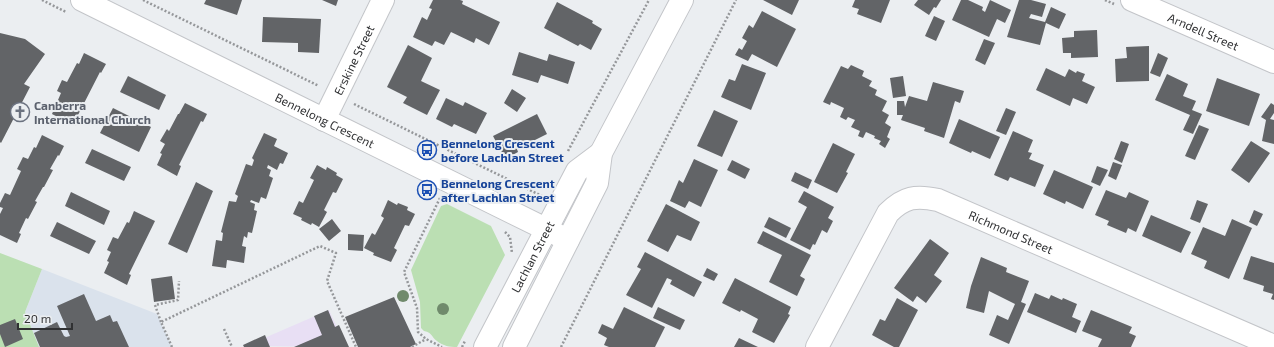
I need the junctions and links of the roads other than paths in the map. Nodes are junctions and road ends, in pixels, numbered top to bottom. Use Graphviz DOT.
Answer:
graph roads {
  1 [pos="82,0"];
  2 [pos="383,0"];
  3 [pos="682,0"];
  4 [pos="1132,0"];
  5 [pos="1274,62"];
  6 [pos="324,120"];
  7 [pos="601,153"];
  8 [pos="546,229"];
  9 [pos="568,240"];
  10 [pos="475,344"];
  11 [pos="1274,346"];
  12 [pos="514,347"];
  13 [pos="817,347"];
  1 -- 6 [label="street, Bennelong Crescent"];
  2 -- 6 [label="street, Erskine Street"];
  3 -- 7 [label="street, Lachlan Street"];
  4 -- 5 [label="street, Arndell Street"];
  6 -- 8 [label="street, Bennelong Crescent"];
  7 -- 8 [label="street, Lachlan Street"];
  7 -- 9 [label="street, Lachlan Street"];
  8 -- 9 [label="street, Bennelong Crescent"];
  8 -- 10 [label="street, Lachlan Street"];
  9 -- 12 [label="street, Lachlan Street"];
  11 -- 13 [label="street, Richmond Street"];
}
